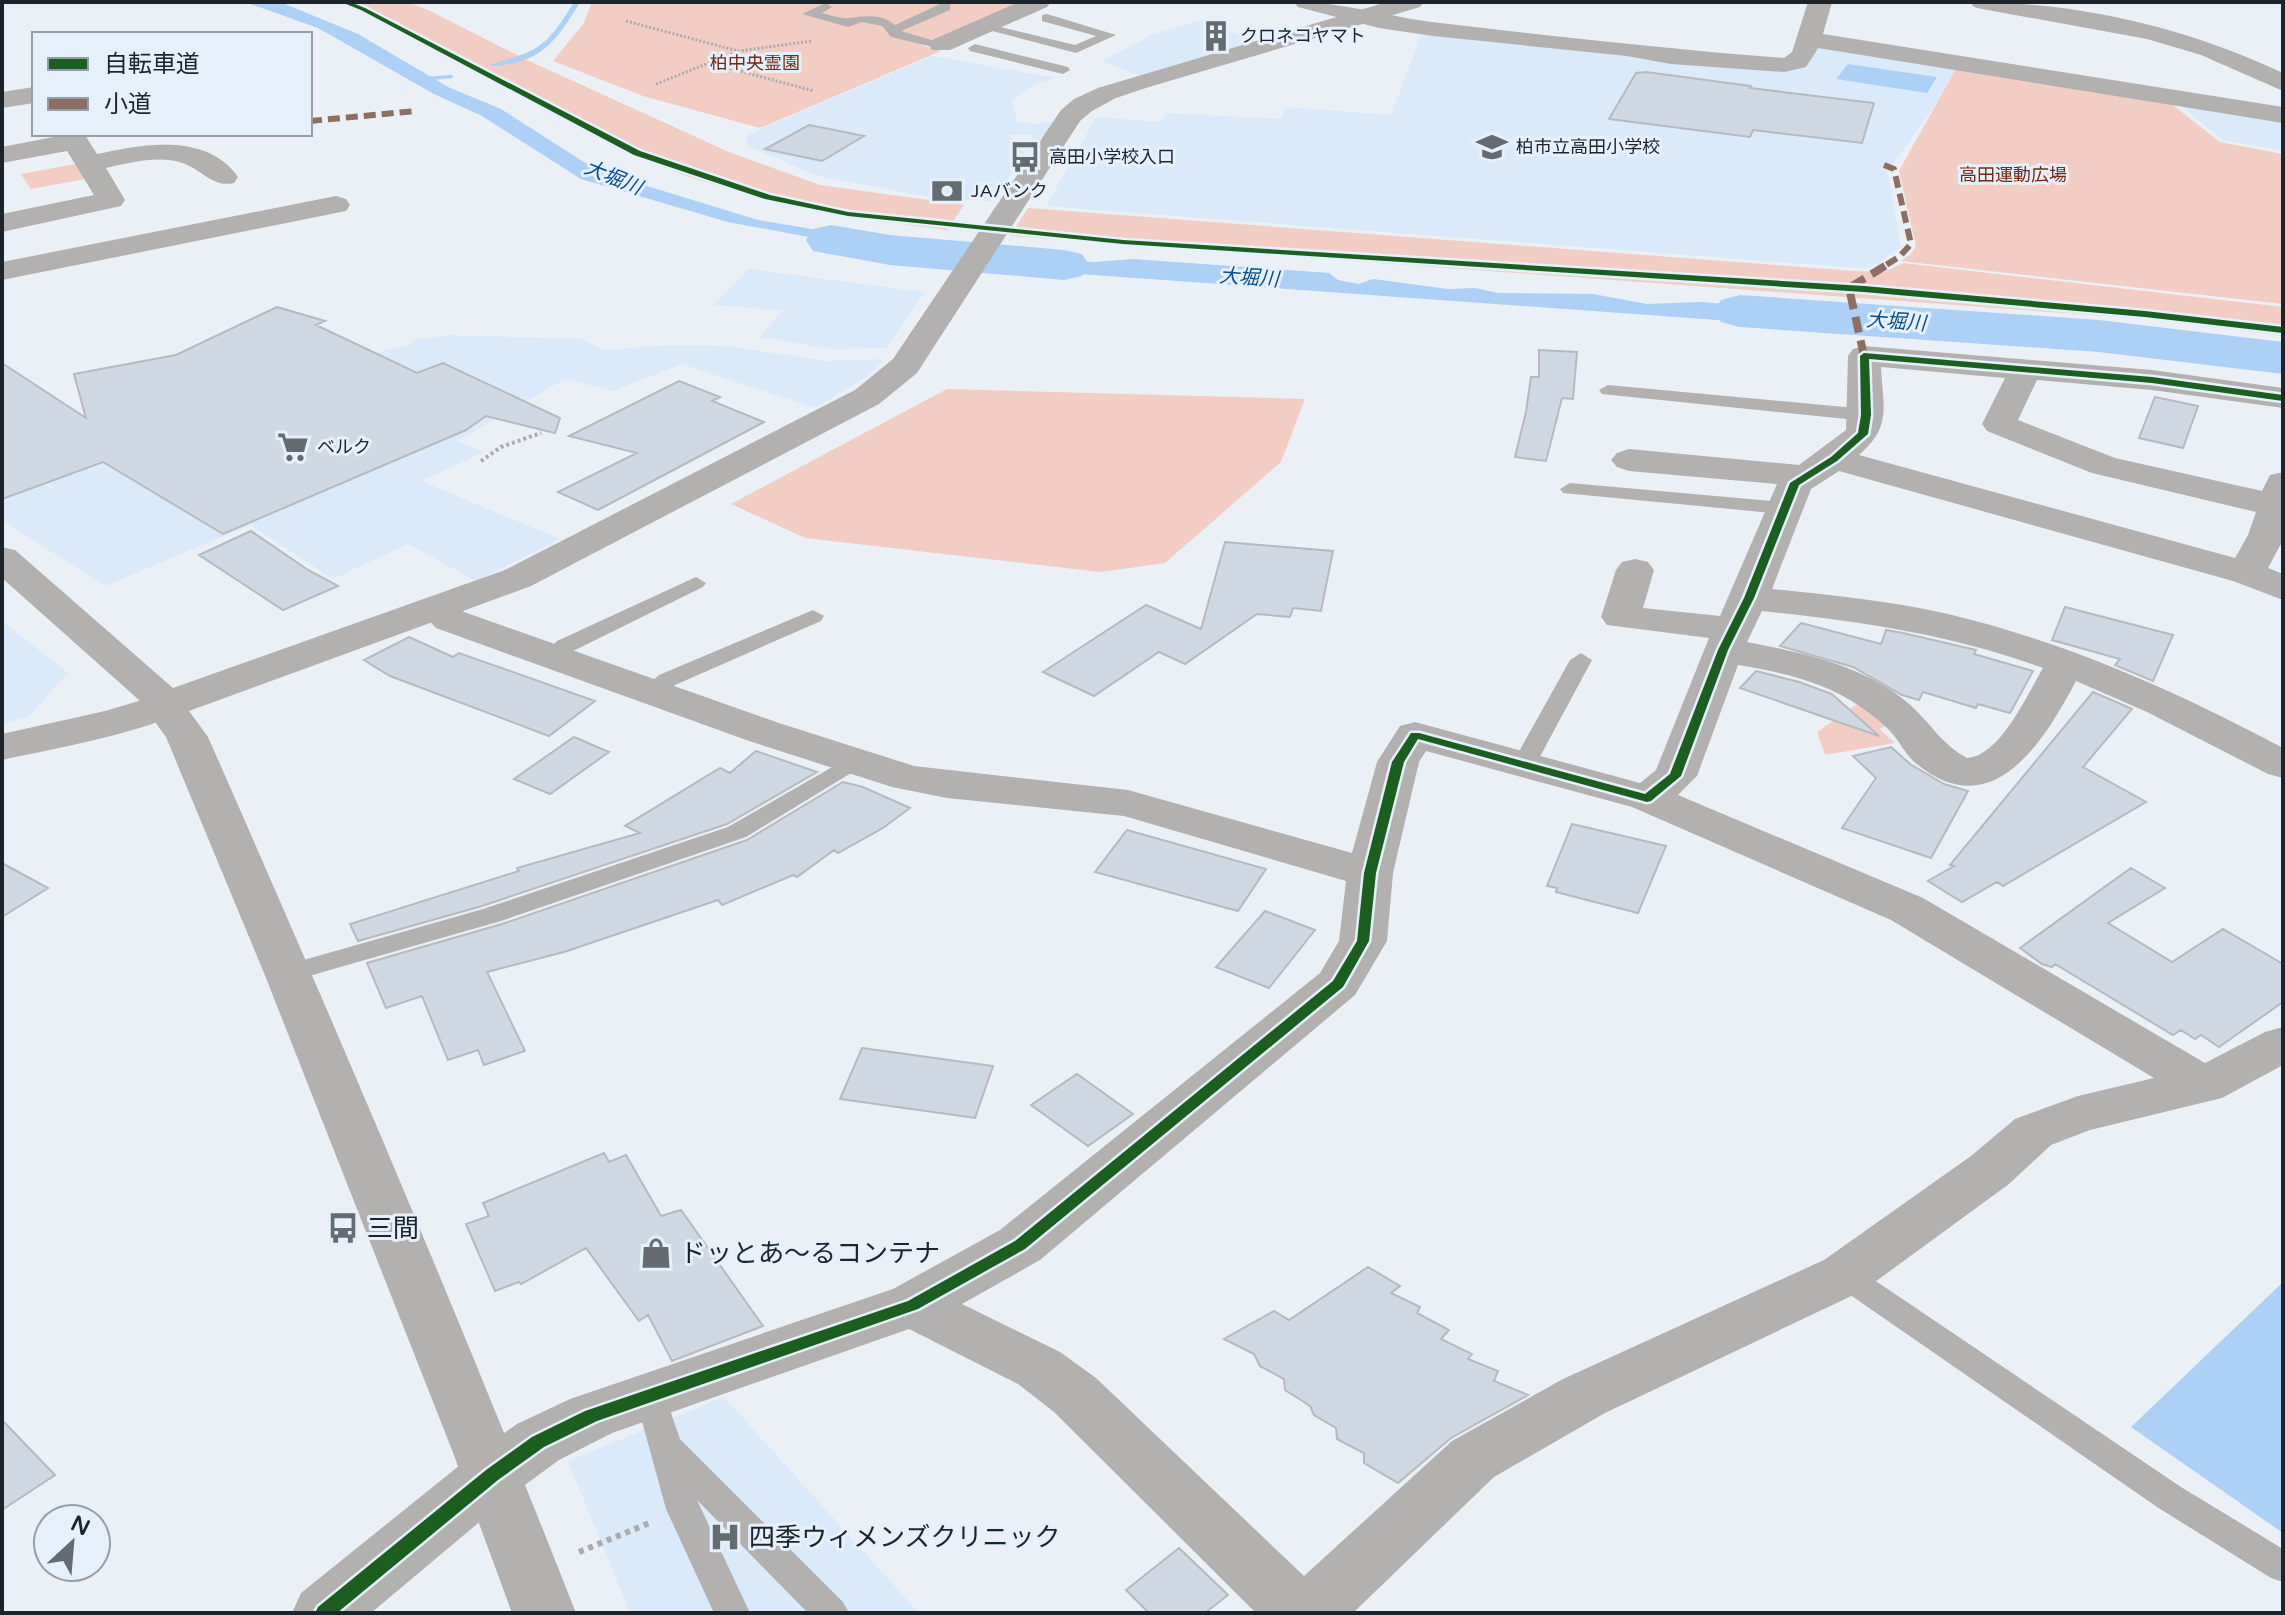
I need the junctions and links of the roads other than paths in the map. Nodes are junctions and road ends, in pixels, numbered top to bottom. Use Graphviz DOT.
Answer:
graph roads {
  1 [pos="1306,2"];
  2 [pos="1412,2"];
  3 [pos="1820,2"];
  4 [pos="1982,2"];
  5 [pos="826,7"];
  6 [pos="885,7"];
  7 [pos="945,7"];
  8 [pos="2151,8"];
  9 [pos="1043,10"];
  10 [pos="1366,17"];
  11 [pos="861,18"];
  12 [pos="2119,25"];
  13 [pos="893,30"];
  14 [pos="978,37"];
  15 [pos="1807,39"];
  16 [pos="941,45"];
  17 [pos="1076,49"];
  18 [pos="1043,64"];
  19 [pos="1063,70"];
  20 [pos="2283,83"];
  21 [pos="32,95"];
  22 [pos="2,100"];
  23 [pos="2283,115"];
  24 [pos="2,155"];
  25 [pos="88,164"];
  26 [pos="224,177"];
  27 [pos="336,205"];
  28 [pos="2,223"];
  29 [pos="2,271"];
  30 [pos="2026,369"];
  31 [pos="1608,390"];
  32 [pos="2283,398"];
  33 [pos="1866,415"];
  34 [pos="1834,459"];
  35 [pos="1629,460"];
  36 [pos="1802,476"];
  37 [pos="1570,489"];
  38 [pos="2279,494"];
  39 [pos="1783,508"];
  40 [pos="2,558"];
  41 [pos="1635,570"];
  42 [pos="2246,573"];
  43 [pos="696,583"];
  44 [pos="2283,588"];
  45 [pos="437,608"];
  46 [pos="813,616"];
  47 [pos="1735,626"];
  48 [pos="554,655"];
  49 [pos="1581,660"];
  50 [pos="2065,664"];
  51 [pos="653,690"];
  52 [pos="166,705"];
  53 [pos="2,747"];
  54 [pos="853,762"];
  55 [pos="1524,764"];
  56 [pos="2283,765"];
  57 [pos="1647,798"];
  58 [pos="1370,873"];
  59 [pos="288,973"];
  60 [pos="2283,1044"];
  61 [pos="2204,1085"];
  62 [pos="1844,1275"];
  63 [pos="913,1305"];
  64 [pos="658,1421"];
  65 [pos="492,1475"];
  66 [pos="2283,1567"];
  67 [pos="324,1613"];
  68 [pos="544,1613"];
  69 [pos="732,1613"];
  70 [pos="831,1613"];
  71 [pos="1299,1613"];
  72 [pos="1309,1613"];
  1 -- 10 [label="street"];
  2 -- 10 [label="street"];
  3 -- 15 [label="street"];
  4 -- 12 [label="street"];
  5 -- 11 [label="lane"];
  6 -- 11 [label="lane"];
  7 -- 13 [label="lane"];
  8 -- 12 [label="street"];
  9 -- 14 [label="street"];
  9 -- 17 [label="lane"];
  10 -- 15 [label="street"];
  10 -- 45 [label="street"];
  11 -- 13 [label="lane"];
  12 -- 20 [label="street"];
  13 -- 16 [label="lane"];
  14 -- 16 [label="street"];
  14 -- 17 [label="lane"];
  14 -- 18 [label="lane"];
  15 -- 23 [label="street"];
  17 -- 18 [label="lane"];
  18 -- 19 [label="lane"];
  21 -- 22 [label="street"];
  24 -- 25 [label="street"];
  25 -- 26 [label="street"];
  25 -- 28 [label="street"];
  27 -- 29 [label="street"];
  30 -- 32 [label="street"];
  30 -- 33 [label="street"];
  30 -- 38 [label="street"];
  31 -- 33 [label="lane"];
  33 -- 34 [label="street"];
  34 -- 36 [label="street"];
  34 -- 42 [label="street"];
  35 -- 36 [label="street"];
  36 -- 39 [label="street"];
  37 -- 39 [label="lane"];
  38 -- 42 [label="street"];
  39 -- 47 [label="street"];
  40 -- 52 [label="street"];
  41 -- 47 [label="street"];
  42 -- 44 [label="street"];
  43 -- 48 [label="lane"];
  45 -- 48 [label="street"];
  45 -- 52 [label="street"];
  46 -- 51 [label="lane"];
  47 -- 50 [label="street"];
  47 -- 50 [label="street"];
  47 -- 57 [label="street"];
  48 -- 51 [label="street"];
  49 -- 55 [label="lane"];
  50 -- 56 [label="street"];
  51 -- 54 [label="street"];
  52 -- 53 [label="street"];
  52 -- 59 [label="street"];
  54 -- 58 [label="street"];
  54 -- 59 [label="lane"];
  55 -- 57 [label="street"];
  55 -- 58 [label="street"];
  57 -- 61 [label="street"];
  58 -- 63 [label="street"];
  59 -- 65 [label="street"];
  60 -- 61 [label="street"];
  61 -- 62 [label="street"];
  62 -- 66 [label="lane"];
  62 -- 72 [label="street"];
  63 -- 64 [label="street"];
  63 -- 71 [label="street"];
  64 -- 65 [label="street"];
  64 -- 69 [label="lane"];
  64 -- 70 [label="lane"];
  65 -- 67 [label="street"];
  65 -- 68 [label="street"];
}
